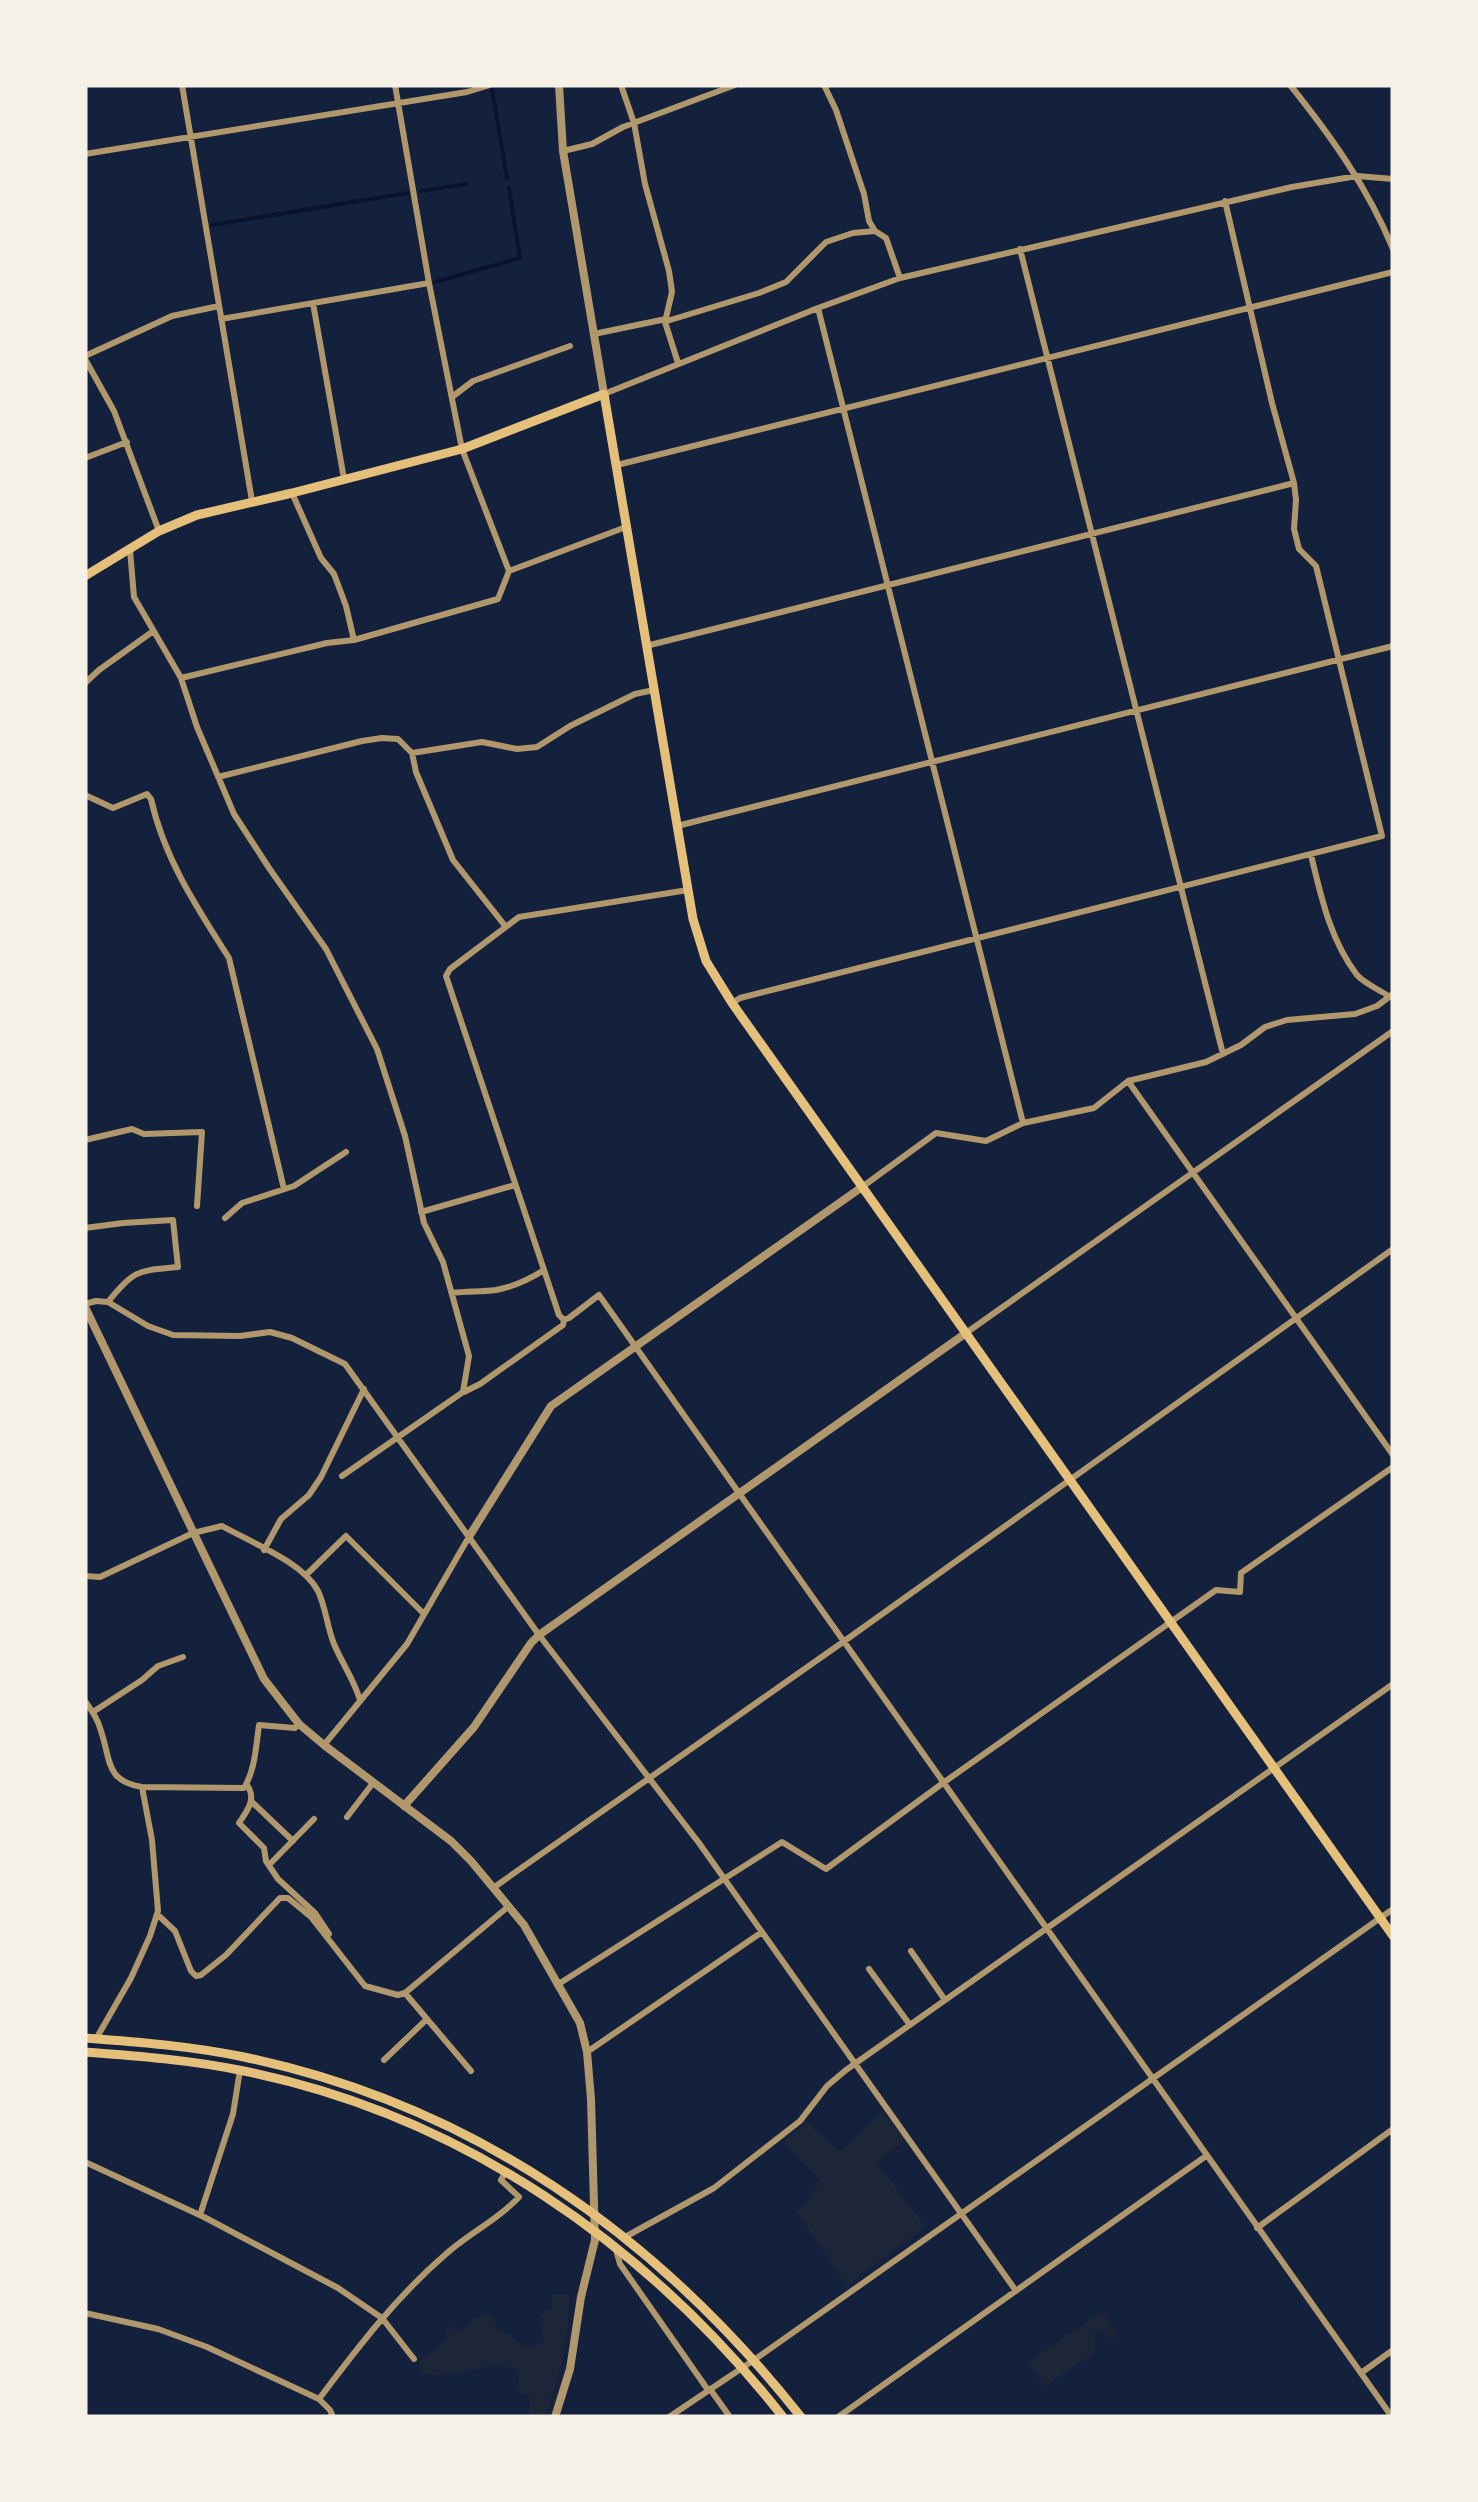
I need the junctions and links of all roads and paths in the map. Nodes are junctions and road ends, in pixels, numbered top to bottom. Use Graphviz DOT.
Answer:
graph roads {
  1 [pos="182,85"];
  2 [pos="395,85"];
  3 [pos="490,85"];
  4 [pos="559,85"];
  5 [pos="621,85"];
  6 [pos="735,85"];
  7 [pos="824,85"];
  8 [pos="1290,85"];
  9 [pos="398,102"];
  10 [pos="634,123"];
  11 [pos="190,136"];
  12 [pos="563,151"];
  13 [pos="85,154"];
  14 [pos="1357,176"];
  15 [pos="1393,180"];
  16 [pos="1225,200"];
  17 [pos="876,230"];
  18 [pos="1020,249"];
  19 [pos="1393,249"];
  20 [pos="1393,272"];
  21 [pos="900,278"];
  22 [pos="429,283"];
  23 [pos="313,303"];
  24 [pos="219,306"];
  25 [pos="818,308"];
  26 [pos="1250,308"];
  27 [pos="221,319"];
  28 [pos="666,320"];
  29 [pos="594,334"];
  30 [pos="570,346"];
  31 [pos="85,358"];
  32 [pos="1048,358"];
  33 [pos="678,363"];
  34 [pos="604,394"];
  35 [pos="452,397"];
  36 [pos="845,410"];
  37 [pos="127,442"];
  38 [pos="462,449"];
  39 [pos="85,458"];
  40 [pos="617,466"];
  41 [pos="344,479"];
  42 [pos="1294,483"];
  43 [pos="292,493"];
  44 [pos="252,502"];
  45 [pos="626,527"];
  46 [pos="159,531"];
  47 [pos="1092,535"];
  48 [pos="130,548"];
  49 [pos="509,571"];
  50 [pos="85,576"];
  51 [pos="890,586"];
  52 [pos="152,632"];
  53 [pos="354,640"];
  54 [pos="646,646"];
  55 [pos="1393,646"];
  56 [pos="1340,660"];
  57 [pos="180,678"];
  58 [pos="85,682"];
  59 [pos="654,690"];
  60 [pos="1136,712"];
  61 [pos="412,753"];
  62 [pos="932,763"];
  63 [pos="218,777"];
  64 [pos="85,795"];
  65 [pos="677,826"];
  66 [pos="1311,855"];
  67 [pos="1180,888"];
  68 [pos="688,890"];
  69 [pos="506,928"];
  70 [pos="976,938"];
  71 [pos="1392,996"];
  72 [pos="732,1003"];
  73 [pos="1393,1031"];
  74 [pos="1223,1054"];
  75 [pos="1128,1081"];
  76 [pos="1023,1123"];
  77 [pos="85,1140"];
  78 [pos="346,1152"];
  79 [pos="1192,1174"];
  80 [pos="515,1185"];
  81 [pos="862,1187"];
  82 [pos="284,1189"];
  83 [pos="198,1206"];
  84 [pos="421,1212"];
  85 [pos="225,1218"];
  86 [pos="85,1228"];
  87 [pos="1393,1249"];
  88 [pos="544,1270"];
  89 [pos="452,1293"];
  90 [pos="108,1302"];
  91 [pos="85,1307"];
  92 [pos="1295,1318"];
  93 [pos="564,1320"];
  94 [pos="966,1333"];
  95 [pos="634,1348"];
  96 [pos="364,1389"];
  97 [pos="463,1392"];
  98 [pos="398,1437"];
  99 [pos="1393,1455"];
  100 [pos="1393,1467"];
  101 [pos="342,1476"];
  102 [pos="1070,1479"];
  103 [pos="738,1494"];
  104 [pos="193,1533"];
  105 [pos="470,1535"];
  106 [pos="264,1550"];
  107 [pos="306,1575"];
  108 [pos="85,1576"];
  109 [pos="424,1614"];
  110 [pos="1171,1622"];
  111 [pos="539,1635"];
  112 [pos="843,1642"];
  113 [pos="183,1657"];
  114 [pos="1393,1684"];
  115 [pos="360,1700"];
  116 [pos="85,1701"];
  117 [pos="93,1712"];
  118 [pos="300,1724"];
  119 [pos="324,1745"];
  120 [pos="1273,1768"];
  121 [pos="649,1778"];
  122 [pos="373,1782"];
  123 [pos="942,1783"];
  124 [pos="142,1786"];
  125 [pos="246,1786"];
  126 [pos="251,1801"];
  127 [pos="404,1806"];
  128 [pos="347,1817"];
  129 [pos="314,1819"];
  130 [pos="292,1841"];
  131 [pos="269,1865"];
  132 [pos="724,1879"];
  133 [pos="494,1888"];
  134 [pos="508,1906"];
  135 [pos="1393,1909"];
  136 [pos="157,1914"];
  137 [pos="1380,1918"];
  138 [pos="1046,1930"];
  139 [pos="762,1932"];
  140 [pos="1393,1936"];
  141 [pos="332,1942"];
  142 [pos="912,1951"];
  143 [pos="869,1968"];
  144 [pos="557,1984"];
  145 [pos="405,1993"];
  146 [pos="946,2000"];
  147 [pos="427,2019"];
  148 [pos="910,2025"];
  149 [pos="91,2039"];
  150 [pos="85,2052"];
  151 [pos="587,2052"];
  152 [pos="384,2060"];
  153 [pos="855,2064"];
  154 [pos="240,2070"];
  155 [pos="471,2071"];
  156 [pos="1152,2079"];
  157 [pos="1393,2129"];
  158 [pos="1206,2156"];
  159 [pos="85,2162"];
  160 [pos="506,2172"];
  161 [pos="594,2213"];
  162 [pos="961,2214"];
  163 [pos="200,2215"];
  164 [pos="1257,2228"];
  165 [pos="594,2229"];
  166 [pos="625,2237"];
  167 [pos="615,2246"];
  168 [pos="1016,2291"];
  169 [pos="85,2313"];
  170 [pos="382,2318"];
  171 [pos="1393,2350"];
  172 [pos="414,2359"];
  173 [pos="754,2360"];
  174 [pos="742,2367"];
  175 [pos="1361,2373"];
  176 [pos="709,2389"];
  177 [pos="319,2398"];
  178 [pos="333,2417"];
  179 [pos="555,2417"];
  180 [pos="669,2417"];
  181 [pos="730,2417"];
  182 [pos="784,2417"];
  183 [pos="801,2417"];
  184 [pos="838,2417"];
  185 [pos="1392,2417"];
  1 -- 11 [label="street"];
  2 -- 9 [label="street"];
  3 -- 9 [label="street"];
  4 -- 12 [label="street"];
  5 -- 10 [label="street"];
  6 -- 10 [label="street"];
  7 -- 17 [label="street"];
  8 -- 14 [label="street"];
  9 -- 11 [label="street"];
  9 -- 22 [label="street"];
  10 -- 12 [label="street"];
  10 -- 28 [label="street"];
  11 -- 13 [label="street"];
  11 -- 24 [label="street"];
  12 -- 29 [label="street"];
  14 -- 15 [label="street"];
  14 -- 16 [label="street"];
  14 -- 19 [label="street"];
  16 -- 18 [label="street"];
  16 -- 26 [label="street"];
  17 -- 21 [label="street"];
  17 -- 28 [label="street"];
  18 -- 21 [label="street"];
  18 -- 32 [label="street"];
  20 -- 26 [label="street"];
  21 -- 25 [label="street"];
  22 -- 23 [label="street"];
  22 -- 35 [label="street"];
  23 -- 27 [label="street"];
  23 -- 41 [label="street"];
  24 -- 27 [label="street"];
  24 -- 31 [label="street"];
  25 -- 33 [label="street"];
  25 -- 36 [label="street"];
  26 -- 32 [label="street"];
  26 -- 42 [label="street"];
  27 -- 44 [label="street"];
  28 -- 29 [label="street"];
  28 -- 33 [label="street"];
  29 -- 34 [label="street"];
  30 -- 35 [label="street"];
  31 -- 37 [label="street"];
  32 -- 36 [label="street"];
  32 -- 47 [label="street"];
  33 -- 34 [label="street"];
  34 -- 38 [label="main road"];
  34 -- 40 [label="main road"];
  35 -- 38 [label="street"];
  36 -- 40 [label="street"];
  36 -- 51 [label="street"];
  37 -- 39 [label="street"];
  37 -- 46 [label="street"];
  38 -- 41 [label="main road"];
  38 -- 49 [label="street"];
  40 -- 45 [label="main road"];
  41 -- 43 [label="main road"];
  42 -- 47 [label="street"];
  42 -- 56 [label="street"];
  43 -- 44 [label="main road"];
  43 -- 53 [label="street"];
  44 -- 46 [label="main road"];
  45 -- 49 [label="street"];
  45 -- 54 [label="main road"];
  46 -- 48 [label="main road"];
  47 -- 51 [label="street"];
  47 -- 60 [label="street"];
  48 -- 50 [label="main road"];
  48 -- 52 [label="street"];
  49 -- 53 [label="street"];
  51 -- 54 [label="street"];
  51 -- 62 [label="street"];
  52 -- 57 [label="street"];
  52 -- 58 [label="street"];
  53 -- 57 [label="street"];
  54 -- 59 [label="main road"];
  55 -- 56 [label="street"];
  56 -- 60 [label="street"];
  56 -- 66 [label="street"];
  57 -- 63 [label="street"];
  59 -- 61 [label="street"];
  59 -- 65 [label="main road"];
  60 -- 62 [label="street"];
  60 -- 67 [label="street"];
  61 -- 63 [label="street"];
  61 -- 69 [label="street"];
  62 -- 65 [label="street"];
  62 -- 70 [label="street"];
  63 -- 84 [label="street"];
  64 -- 82 [label="street"];
  65 -- 68 [label="main road"];
  66 -- 67 [label="street"];
  66 -- 71 [label="street"];
  67 -- 70 [label="street"];
  67 -- 74 [label="street"];
  68 -- 69 [label="street"];
  68 -- 72 [label="main road"];
  69 -- 80 [label="street"];
  70 -- 72 [label="street"];
  70 -- 76 [label="street"];
  71 -- 74 [label="street"];
  72 -- 81 [label="main road"];
  73 -- 79 [label="street"];
  74 -- 75 [label="street"];
  75 -- 76 [label="street"];
  75 -- 79 [label="street"];
  76 -- 81 [label="street"];
  77 -- 83 [label="street"];
  78 -- 82 [label="street"];
  79 -- 92 [label="street"];
  79 -- 94 [label="street"];
  80 -- 84 [label="street"];
  80 -- 88 [label="street"];
  81 -- 94 [label="main road"];
  81 -- 95 [label="street"];
  82 -- 85 [label="street"];
  84 -- 89 [label="street"];
  86 -- 90 [label="street"];
  87 -- 92 [label="street"];
  88 -- 89 [label="street"];
  88 -- 93 [label="street"];
  89 -- 97 [label="street"];
  90 -- 91 [label="street"];
  90 -- 96 [label="street"];
  91 -- 104 [label="street"];
  92 -- 99 [label="street"];
  92 -- 102 [label="street"];
  93 -- 95 [label="street"];
  93 -- 97 [label="street"];
  94 -- 102 [label="main road"];
  94 -- 103 [label="street"];
  95 -- 103 [label="street"];
  95 -- 105 [label="street"];
  96 -- 98 [label="street"];
  96 -- 106 [label="street"];
  97 -- 98 [label="street"];
  98 -- 101 [label="street"];
  98 -- 105 [label="street"];
  100 -- 110 [label="street"];
  102 -- 110 [label="main road"];
  102 -- 112 [label="street"];
  103 -- 111 [label="street"];
  103 -- 112 [label="street"];
  104 -- 106 [label="street"];
  104 -- 108 [label="street"];
  104 -- 118 [label="street"];
  105 -- 109 [label="street"];
  105 -- 111 [label="street"];
  106 -- 107 [label="street"];
  107 -- 109 [label="street"];
  107 -- 115 [label="street"];
  109 -- 115 [label="street"];
  110 -- 120 [label="main road"];
  110 -- 123 [label="street"];
  111 -- 121 [label="street"];
  111 -- 127 [label="street"];
  112 -- 121 [label="street"];
  112 -- 123 [label="street"];
  113 -- 117 [label="street"];
  114 -- 120 [label="street"];
  115 -- 119 [label="street"];
  116 -- 117 [label="street"];
  117 -- 124 [label="street"];
  118 -- 119 [label="street"];
  118 -- 125 [label="street"];
  119 -- 122 [label="street"];
  120 -- 137 [label="main road"];
  120 -- 138 [label="street"];
  121 -- 132 [label="street"];
  121 -- 133 [label="street"];
  122 -- 127 [label="street"];
  122 -- 128 [label="street"];
  123 -- 132 [label="street"];
  123 -- 138 [label="street"];
  124 -- 125 [label="street"];
  124 -- 136 [label="street"];
  125 -- 126 [label="street"];
  126 -- 130 [label="street"];
  126 -- 131 [label="street"];
  127 -- 133 [label="street"];
  129 -- 130 [label="street"];
  130 -- 131 [label="street"];
  131 -- 141 [label="street"];
  132 -- 139 [label="street"];
  132 -- 144 [label="street"];
  133 -- 134 [label="street"];
  134 -- 144 [label="street"];
  134 -- 145 [label="street"];
  135 -- 137 [label="street"];
  136 -- 141 [label="street"];
  136 -- 149 [label="street"];
  137 -- 140 [label="main road"];
  137 -- 156 [label="street"];
  138 -- 146 [label="street"];
  138 -- 156 [label="street"];
  139 -- 151 [label="street"];
  139 -- 153 [label="street"];
  141 -- 145 [label="street"];
  142 -- 146 [label="street"];
  143 -- 148 [label="street"];
  144 -- 151 [label="street"];
  145 -- 147 [label="street"];
  146 -- 148 [label="street"];
  147 -- 152 [label="street"];
  147 -- 155 [label="street"];
  148 -- 153 [label="street"];
  149 -- 161 [label="main road"];
  150 -- 154 [label="main road"];
  151 -- 161 [label="street"];
  153 -- 162 [label="street"];
  153 -- 166 [label="street"];
  154 -- 160 [label="main road"];
  154 -- 163 [label="street"];
  156 -- 158 [label="street"];
  156 -- 162 [label="street"];
  157 -- 164 [label="street"];
  158 -- 164 [label="street"];
  158 -- 168 [label="street"];
  159 -- 163 [label="street"];
  160 -- 165 [label="main road"];
  160 -- 170 [label="street"];
  161 -- 165 [label="street"];
  161 -- 166 [label="main road"];
  162 -- 168 [label="street"];
  162 -- 173 [label="street"];
  163 -- 170 [label="street"];
  164 -- 175 [label="street"];
  165 -- 167 [label="main road"];
  165 -- 179 [label="street"];
  166 -- 173 [label="main road"];
  167 -- 174 [label="main road"];
  167 -- 176 [label="street"];
  168 -- 184 [label="street"];
  169 -- 177 [label="street"];
  170 -- 172 [label="street"];
  170 -- 177 [label="street"];
  171 -- 175 [label="street"];
  173 -- 174 [label="street"];
  173 -- 183 [label="main road"];
  174 -- 176 [label="street"];
  174 -- 182 [label="main road"];
  175 -- 185 [label="street"];
  176 -- 180 [label="street"];
  176 -- 181 [label="street"];
  177 -- 178 [label="street"];
}
